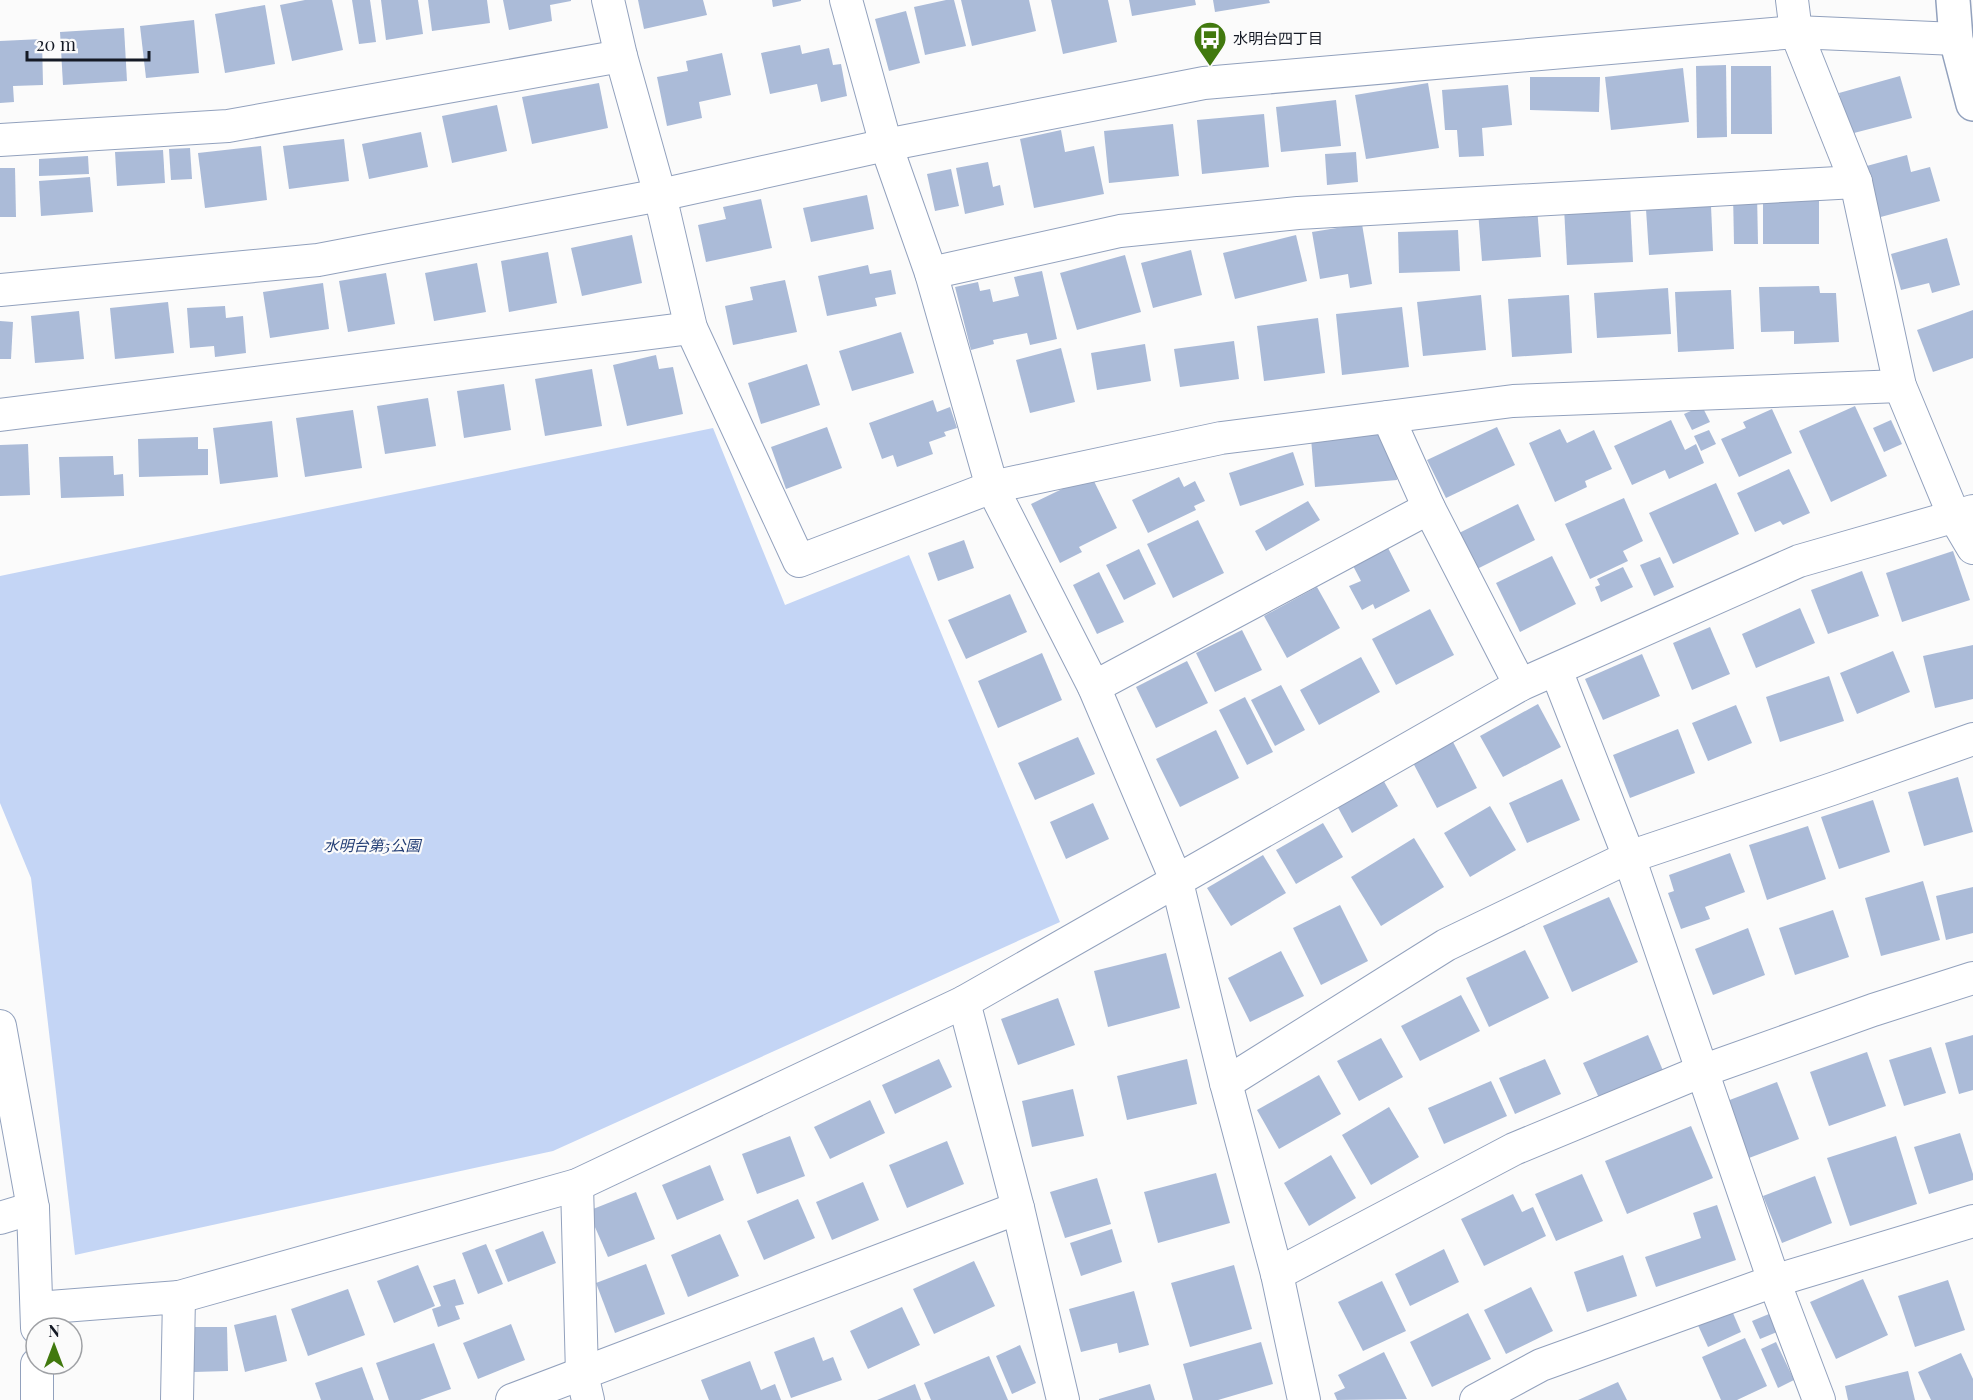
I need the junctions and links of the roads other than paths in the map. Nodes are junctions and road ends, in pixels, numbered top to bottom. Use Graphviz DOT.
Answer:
graph roads {
  1 [pos="608,0"];
  2 [pos="846,0"];
  3 [pos="1792,0"];
  4 [pos="1953,0"];
  5 [pos="1797,32"];
  6 [pos="1956,39"];
  7 [pos="621,56"];
  8 [pos="1973,104"];
  9 [pos="0,140"];
  10 [pos="886,145"];
  11 [pos="1856,182"];
  12 [pos="660,195"];
  13 [pos="931,273"];
  14 [pos="0,290"];
  15 [pos="691,328"];
  16 [pos="1900,386"];
  17 [pos="0,415"];
  18 [pos="1388,417"];
  19 [pos="992,487"];
  20 [pos="1429,508"];
  21 [pos="1964,514"];
  22 [pos="1973,548"];
  23 [pos="1556,670"];
  24 [pos="1520,686"];
  25 [pos="1094,687"];
  26 [pos="1973,739"];
  27 [pos="1629,857"];
  28 [pos="1177,882"];
  29 [pos="1973,978"];
  30 [pos="964,1002"];
  31 [pos="0,1026"];
  32 [pos="1702,1071"];
  33 [pos="1226,1083"];
  34 [pos="577,1185"];
  35 [pos="33,1208"];
  36 [pos="1018,1208"];
  37 [pos="0,1218"];
  38 [pos="1973,1221"];
  39 [pos="1277,1274"];
  40 [pos="1774,1281"];
  41 [pos="179,1297"];
  42 [pos="37,1316"];
  43 [pos="51,1316"];
  44 [pos="37,1376"];
  45 [pos="585,1387"];
  46 [pos="37,1400"];
  47 [pos="177,1400"];
  48 [pos="512,1400"];
  49 [pos="1064,1400"];
  50 [pos="1304,1400"];
  51 [pos="1476,1400"];
  52 [pos="1819,1400"];
  1 -- 7 [label="street"];
  2 -- 10 [label="street"];
  3 -- 5 [label="street"];
  4 -- 6 [label="street"];
  5 -- 6 [label="street"];
  5 -- 10 [label="street"];
  5 -- 11 [label="street"];
  6 -- 8 [label="street"];
  7 -- 9 [label="street"];
  7 -- 12 [label="street"];
  10 -- 12 [label="street"];
  10 -- 13 [label="street"];
  11 -- 13 [label="street"];
  11 -- 16 [label="street"];
  12 -- 14 [label="street"];
  12 -- 15 [label="street"];
  13 -- 19 [label="street"];
  15 -- 17 [label="street"];
  15 -- 19 [label="street"];
  16 -- 18 [label="street"];
  16 -- 21 [label="street"];
  18 -- 19 [label="street"];
  18 -- 20 [label="street"];
  19 -- 25 [label="street"];
  20 -- 24 [label="street"];
  20 -- 25 [label="street"];
  21 -- 22 [label="street"];
  21 -- 23 [label="street"];
  23 -- 24 [label="street"];
  23 -- 27 [label="street"];
  24 -- 28 [label="street"];
  25 -- 28 [label="street"];
  26 -- 27 [label="street"];
  27 -- 32 [label="street"];
  27 -- 33 [label="street"];
  28 -- 30 [label="street"];
  28 -- 33 [label="street"];
  29 -- 32 [label="street"];
  30 -- 34 [label="street"];
  30 -- 36 [label="street"];
  31 -- 35 [label="street"];
  32 -- 39 [label="street"];
  32 -- 40 [label="street"];
  33 -- 39 [label="street"];
  34 -- 41 [label="street"];
  34 -- 45 [label="street"];
  35 -- 37 [label="street"];
  35 -- 42 [label="street"];
  36 -- 45 [label="street"];
  36 -- 49 [label="street"];
  38 -- 40 [label="street"];
  39 -- 50 [label="street"];
  40 -- 51 [label="street"];
  40 -- 52 [label="street"];
  41 -- 43 [label="street"];
  41 -- 47 [label="street"];
  44 -- 46 [label="street"];
  45 -- 48 [label="street"];
}
